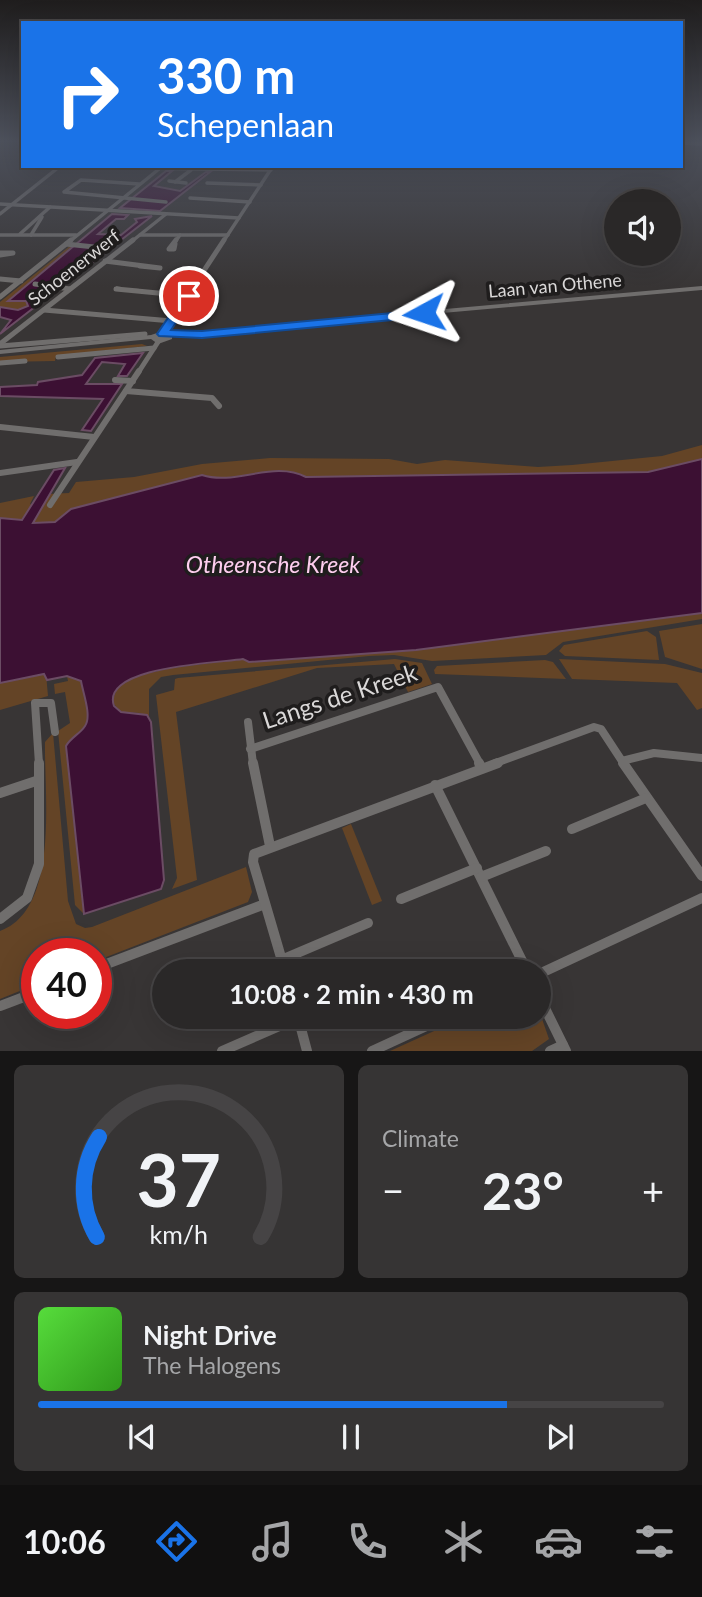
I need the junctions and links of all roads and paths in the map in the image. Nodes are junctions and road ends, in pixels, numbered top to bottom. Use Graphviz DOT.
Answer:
graph roads {
  1 [pos="31,189"];
  2 [pos="68,189"];
  3 [pos="81,189"];
  4 [pos="135,189"];
  5 [pos="258,189"];
  6 [pos="78,193"];
  7 [pos="127,197"];
  8 [pos="190,198"];
  9 [pos="166,202"];
  10 [pos="250,202"];
  11 [pos="0,204"];
  12 [pos="11,205"];
  13 [pos="51,207"];
  14 [pos="108,210"];
  15 [pos="0,214"];
  16 [pos="166,214"];
  17 [pos="40,216"];
  18 [pos="239,218"];
  19 [pos="32,234"];
  20 [pos="0,235"];
  21 [pos="19,235"];
  22 [pos="78,235"];
  23 [pos="140,235"];
  24 [pos="180,235"];
  25 [pos="228,235"];
  26 [pos="66,244"];
  27 [pos="175,244"];
  28 [pos="104,248"];
  29 [pos="105,261"];
  30 [pos="140,266"];
  31 [pos="0,279"];
  32 [pos="21,281"];
  33 [pos="35,284"];
  34 [pos="702,288"];
  35 [pos="70,289"];
  36 [pos="138,291"];
  37 [pos="189,296"];
  38 [pos="0,297"];
  39 [pos="43,310"];
  40 [pos="172,321"];
  41 [pos="167,336"];
  42 [pos="126,339"];
  43 [pos="152,340"];
  44 [pos="0,345"];
  45 [pos="0,353"];
  46 [pos="58,358"];
  47 [pos="25,361"];
  48 [pos="0,363"];
  49 [pos="114,380"];
  50 [pos="132,381"];
  51 [pos="126,391"];
  52 [pos="219,406"];
  53 [pos="0,426"];
  54 [pos="94,437"];
  55 [pos="77,462"];
  56 [pos="0,473"];
  57 [pos="50,505"];
  58 [pos="248,722"];
  59 [pos="55,732"];
  60 [pos="250,749"];
  61 [pos="702,758"];
  62 [pos="622,761"];
  63 [pos="481,767"];
  64 [pos="39,780"];
  65 [pos="435,785"];
  66 [pos="0,793"];
  67 [pos="646,798"];
  68 [pos="572,829"];
  69 [pos="270,846"];
  70 [pos="546,851"];
  71 [pos="479,872"];
  72 [pos="702,876"];
  73 [pos="702,898"];
  74 [pos="401,900"];
  75 [pos="265,904"];
  76 [pos="0,919"];
  77 [pos="368,923"];
  78 [pos="281,959"];
  79 [pos="295,959"];
  80 [pos="521,959"];
  81 [pos="112,962"];
  82 [pos="551,968"];
  83 [pos="21,998"];
  84 [pos="0,1006"];
  85 [pos="551,1021"];
  86 [pos="271,1029"];
  87 [pos="301,1029"];
  88 [pos="420,1029"];
  89 [pos="564,1048"];
  90 [pos="222,1051"];
  91 [pos="307,1051"];
  92 [pos="372,1051"];
  93 [pos="550,1051"];
  1 -- 12 [label="street"];
  2 -- 6 [label="street"];
  3 -- 6 [label="street"];
  4 -- 7 [label="street"];
  5 -- 10 [label="street"];
  6 -- 7 [label="street"];
  7 -- 9 [label="street"];
  7 -- 14 [label="street"];
  8 -- 10 [label="street"];
  10 -- 18 [label="street"];
  11 -- 12 [label="street"];
  12 -- 13 [label="street"];
  12 -- 15 [label="street"];
  13 -- 14 [label="street"];
  13 -- 17 [label="street"];
  14 -- 16 [label="street"];
  14 -- 22 [label="street"];
  16 -- 18 [label="street"];
  16 -- 23 [label="street, Schoenerwerf"];
  17 -- 19 [label="street"];
  17 -- 21 [label="street"];
  18 -- 25 [label="street"];
  19 -- 21 [label="street"];
  19 -- 22 [label="street"];
  20 -- 21 [label="street"];
  22 -- 26 [label="street"];
  23 -- 24 [label="street"];
  23 -- 29 [label="street, Schoenerwerf"];
  24 -- 25 [label="street"];
  24 -- 27 [label="street"];
  25 -- 37 [label="street"];
  26 -- 28 [label="street"];
  26 -- 32 [label="street"];
  29 -- 30 [label="street"];
  29 -- 35 [label="street, Schoenerwerf"];
  31 -- 32 [label="street"];
  32 -- 38 [label="street"];
  33 -- 35 [label="street"];
  34 -- 41 [label="street, Laan van Othene"];
  35 -- 39 [label="street, Schoenerwerf"];
  36 -- 37 [label="street"];
  37 -- 40 [label="street"];
  39 -- 40 [label="street"];
  39 -- 44 [label="street, Schoenerwerf"];
  40 -- 41 [label="street"];
  41 -- 43 [label="street, Laan van Othene"];
  42 -- 43 [label="street"];
  42 -- 44 [label="street"];
  42 -- 45 [label="street"];
  43 -- 46 [label="street"];
  43 -- 50 [label="street"];
  47 -- 48 [label="street"];
  49 -- 50 [label="street"];
  50 -- 51 [label="street"];
  51 -- 52 [label="street"];
  51 -- 54 [label="street"];
  53 -- 54 [label="street"];
  54 -- 55 [label="street"];
  55 -- 56 [label="street"];
  55 -- 57 [label="street"];
  58 -- 60 [label="street, Langs de Kreek"];
  59 -- 64 [label="street"];
  60 -- 63 [label="street, Langs de Kreek"];
  60 -- 69 [label="street, Langs de Kreek"];
  61 -- 62 [label="street"];
  62 -- 63 [label="street"];
  62 -- 67 [label="street"];
  63 -- 65 [label="street"];
  64 -- 66 [label="street"];
  64 -- 76 [label="street"];
  65 -- 69 [label="street"];
  65 -- 71 [label="street"];
  67 -- 68 [label="street"];
  67 -- 72 [label="street"];
  69 -- 75 [label="street"];
  70 -- 71 [label="street"];
  71 -- 74 [label="street"];
  71 -- 80 [label="street"];
  73 -- 82 [label="street"];
  75 -- 78 [label="street"];
  75 -- 81 [label="street"];
  77 -- 79 [label="street"];
  83 -- 84 [label="street"];
  85 -- 89 [label="street"];
  86 -- 90 [label="street"];
  87 -- 91 [label="street"];
  88 -- 92 [label="street"];
  89 -- 93 [label="street"];
}
